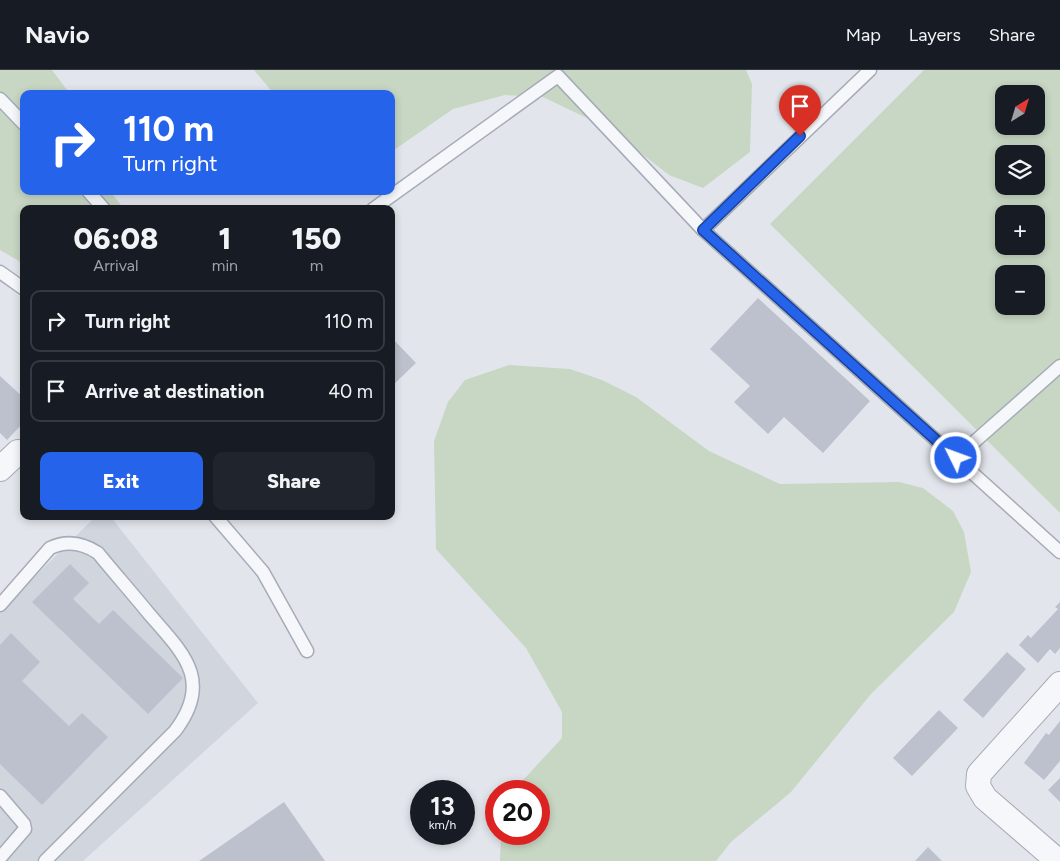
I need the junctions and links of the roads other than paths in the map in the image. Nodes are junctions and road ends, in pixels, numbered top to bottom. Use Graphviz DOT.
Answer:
graph roads {
  1 [pos="870,70"];
  2 [pos="0,99"];
  3 [pos="20,120"];
  4 [pos="395,193"];
  5 [pos="92,195"];
  6 [pos="392,195"];
  7 [pos="100,205"];
  8 [pos="379,205"];
  9 [pos="703,230"];
  10 [pos="0,272"];
  11 [pos="20,286"];
  12 [pos="1060,366"];
  13 [pos="18,452"];
  14 [pos="956,458"];
  15 [pos="0,469"];
  16 [pos="218,520"];
  17 [pos="1060,552"];
  18 [pos="0,605"];
  19 [pos="307,651"];
  20 [pos="1060,684"];
  21 [pos="0,796"];
  22 [pos="1054,855"];
  23 [pos="0,858"];
  24 [pos="44,861"];
  1 -- 9 [label="lane"];
  2 -- 3 [label="lane"];
  4 -- 9 [label="lane"];
  5 -- 7 [label="lane"];
  6 -- 8 [label="lane"];
  9 -- 14 [label="lane"];
  10 -- 11 [label="lane"];
  12 -- 14 [label="lane"];
  13 -- 15 [label="street"];
  14 -- 17 [label="lane"];
  16 -- 19 [label="lane"];
  18 -- 24 [label="lane"];
  20 -- 22 [label="street"];
  21 -- 23 [label="lane"];
}
